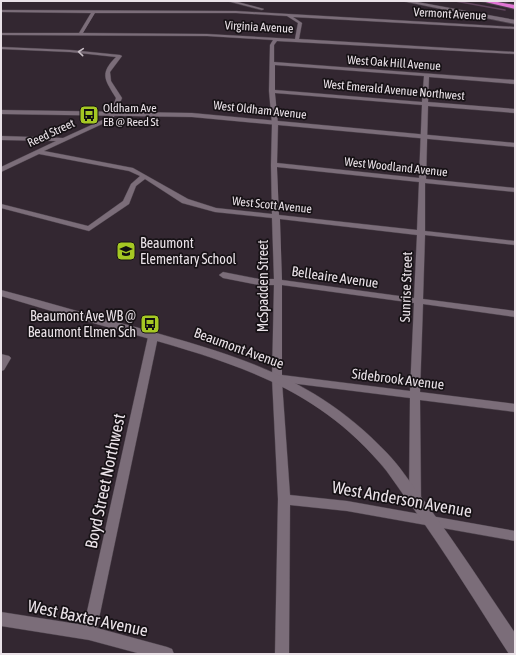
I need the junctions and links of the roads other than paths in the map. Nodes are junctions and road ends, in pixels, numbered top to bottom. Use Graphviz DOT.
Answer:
graph roads {
  1 [pos="229,1"];
  2 [pos="404,1"];
  3 [pos="484,1"];
  4 [pos="501,1"];
  5 [pos="515,4"];
  6 [pos="515,7"];
  7 [pos="1,11"];
  8 [pos="94,11"];
  9 [pos="287,14"];
  10 [pos="515,22"];
  11 [pos="515,28"];
  12 [pos="1,34"];
  13 [pos="80,35"];
  14 [pos="276,39"];
  15 [pos="297,39"];
  16 [pos="1,48"];
  17 [pos="515,52"];
  18 [pos="272,63"];
  19 [pos="428,75"];
  20 [pos="515,82"];
  21 [pos="272,91"];
  22 [pos="426,104"];
  23 [pos="515,111"];
  24 [pos="1,112"];
  25 [pos="114,113"];
  26 [pos="275,124"];
  27 [pos="423,137"];
  28 [pos="1,138"];
  29 [pos="65,139"];
  30 [pos="515,145"];
  31 [pos="37,152"];
  32 [pos="274,165"];
  33 [pos="1,170"];
  34 [pos="145,176"];
  35 [pos="422,181"];
  36 [pos="515,190"];
  37 [pos="1,206"];
  38 [pos="276,216"];
  39 [pos="422,233"];
  40 [pos="515,243"];
  41 [pos="223,275"];
  42 [pos="278,282"];
  43 [pos="1,293"];
  44 [pos="419,301"];
  45 [pos="515,314"];
  46 [pos="153,337"];
  47 [pos="4,358"];
  48 [pos="1,368"];
  49 [pos="277,378"];
  50 [pos="415,395"];
  51 [pos="515,408"];
  52 [pos="284,499"];
  53 [pos="415,500"];
  54 [pos="431,520"];
  55 [pos="515,536"];
  56 [pos="1,619"];
  57 [pos="89,633"];
  58 [pos="515,648"];
  59 [pos="167,654"];
  60 [pos="282,654"];
  1 -- 9 [label="street"];
  2 -- 10 [label="street"];
  3 -- 6 [label="highway"];
  4 -- 5 [label="highway"];
  7 -- 8 [label="street, Vermont Avenue"];
  8 -- 9 [label="street, Vermont Avenue"];
  8 -- 13 [label="street"];
  9 -- 11 [label="street, Vermont Avenue"];
  9 -- 15 [label="street"];
  12 -- 13 [label="street, Virginia Avenue"];
  13 -- 14 [label="street, Virginia Avenue"];
  14 -- 15 [label="street, Virginia Avenue"];
  14 -- 18 [label="street, McSpadden Street"];
  15 -- 17 [label="street, Virginia Avenue"];
  25 -- 16 [label="street, one-way"];
  18 -- 19 [label="street, West Oak Hill Avenue"];
  18 -- 21 [label="street, McSpadden Street"];
  19 -- 20 [label="street, West Oak Hill Avenue"];
  19 -- 22 [label="street, Sunrise Street"];
  21 -- 22 [label="street, West Emerald Avenue Northwest"];
  21 -- 26 [label="street, McSpadden Street"];
  22 -- 23 [label="street, West Emerald Avenue Northwest"];
  22 -- 27 [label="street, Sunrise Street"];
  24 -- 25 [label="street, West Oldham Avenue"];
  25 -- 26 [label="street, West Oldham Avenue"];
  25 -- 29 [label="street, Reed Street"];
  26 -- 27 [label="street, West Oldham Avenue"];
  26 -- 32 [label="street, McSpadden Street"];
  27 -- 30 [label="street, West Oldham Avenue"];
  27 -- 35 [label="street, Sunrise Street"];
  28 -- 29 [label="street"];
  29 -- 31 [label="street, Reed Street"];
  31 -- 33 [label="street, Reed Street"];
  31 -- 34 [label="street, West Scott Avenue"];
  32 -- 35 [label="street, West Woodland Avenue"];
  32 -- 38 [label="street, McSpadden Street"];
  34 -- 37 [label="street"];
  34 -- 38 [label="street, West Scott Avenue"];
  35 -- 36 [label="street, West Woodland Avenue"];
  35 -- 39 [label="street, Sunrise Street"];
  38 -- 39 [label="street, West Scott Avenue"];
  38 -- 42 [label="street, McSpadden Street"];
  39 -- 40 [label="street, West Scott Avenue"];
  39 -- 44 [label="street, Sunrise Street"];
  41 -- 42 [label="street, Belleaire Avenue"];
  42 -- 44 [label="street, Belleaire Avenue"];
  42 -- 49 [label="street, McSpadden Street"];
  43 -- 46 [label="street, Beaumont Avenue"];
  44 -- 45 [label="street, Belleaire Avenue"];
  44 -- 50 [label="street, Sunrise Street"];
  46 -- 49 [label="street, Beaumont Avenue"];
  46 -- 57 [label="street, Boyd Street Northwest"];
  47 -- 48 [label="street"];
  49 -- 50 [label="street, Sidebrook Avenue"];
  49 -- 52 [label="street, McSpadden Street"];
  49 -- 53 [label="street, Beaumont Avenue"];
  50 -- 51 [label="street, Sidebrook Avenue"];
  50 -- 53 [label="street, Sunrise Street"];
  52 -- 54 [label="street, West Anderson Avenue"];
  52 -- 60 [label="street, McSpadden Street"];
  53 -- 54 [label="street, Beaumont Avenue"];
  54 -- 55 [label="street, West Anderson Avenue"];
  54 -- 58 [label="street, Beaumont Avenue"];
  56 -- 57 [label="street, West Baxter Avenue"];
  57 -- 59 [label="street, West Baxter Avenue"];
}
